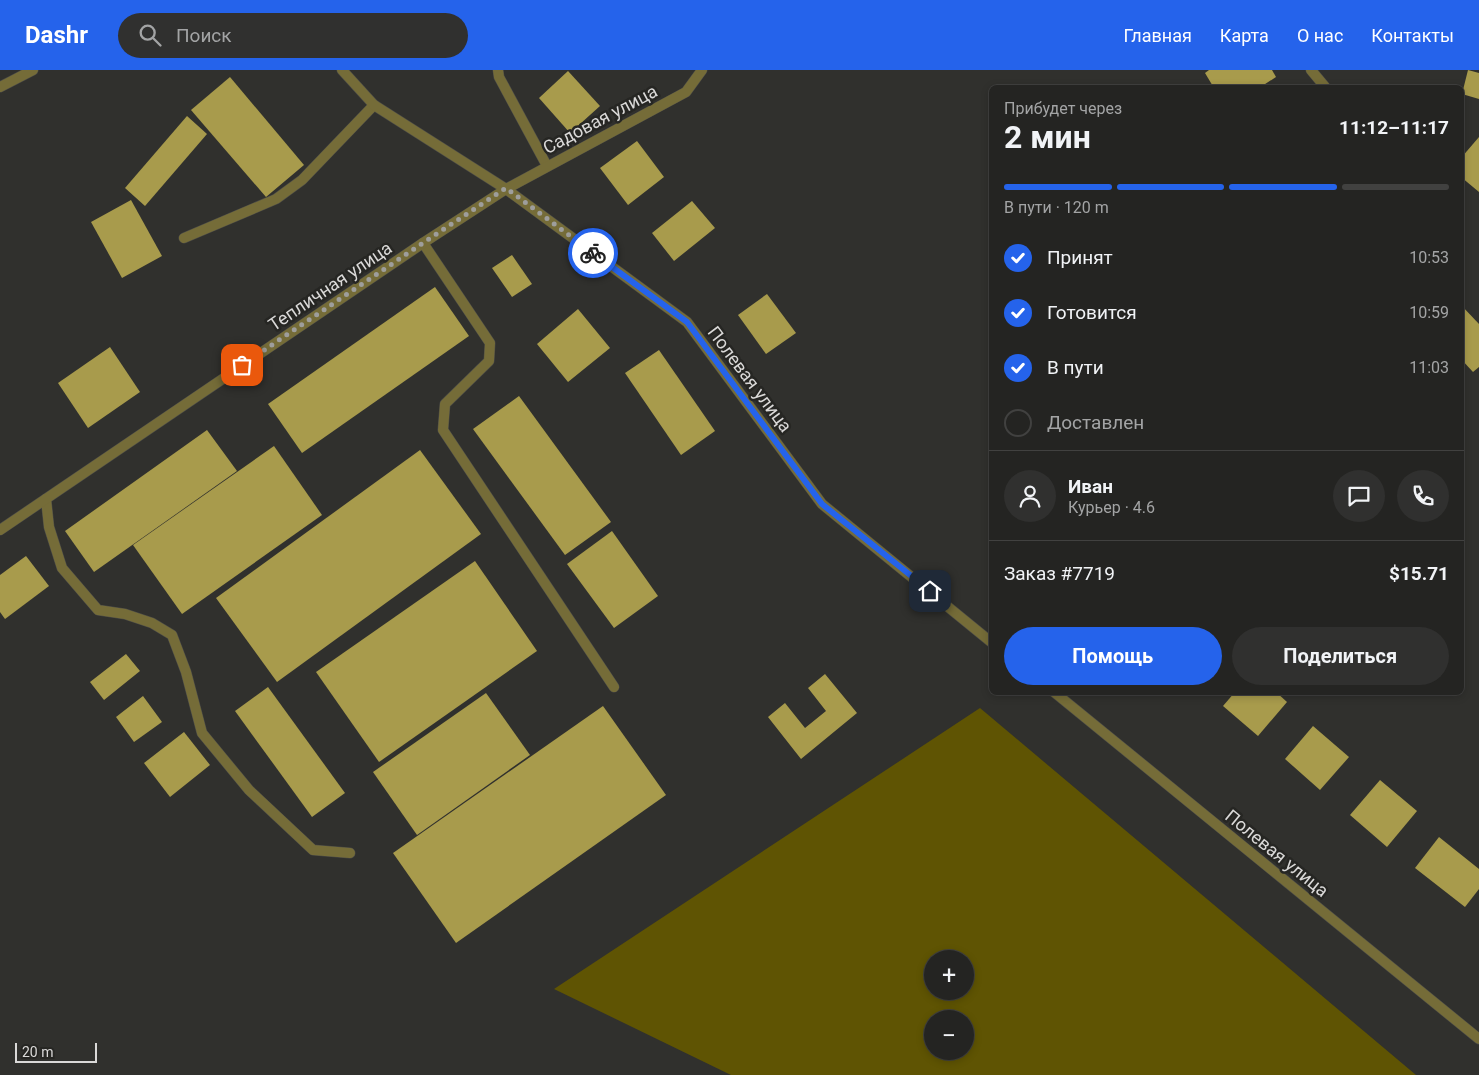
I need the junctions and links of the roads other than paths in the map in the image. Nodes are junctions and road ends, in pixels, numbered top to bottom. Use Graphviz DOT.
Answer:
graph roads {
  1 [pos="33,70"];
  2 [pos="342,70"];
  3 [pos="498,70"];
  4 [pos="702,70"];
  5 [pos="1311,70"];
  6 [pos="1324,85"];
  7 [pos="0,87"];
  8 [pos="374,105"];
  9 [pos="547,166"];
  10 [pos="506,188"];
  11 [pos="184,238"];
  12 [pos="423,243"];
  13 [pos="46,499"];
  14 [pos="0,530"];
  15 [pos="989,640"];
  16 [pos="614,687"];
  17 [pos="1058,695"];
  18 [pos="350,853"];
  19 [pos="1479,1039"];
  1 -- 7 [label="street"];
  2 -- 8 [label="street, Полевая улица"];
  3 -- 9 [label="street"];
  4 -- 9 [label="street, Садовая улица"];
  5 -- 6 [label="street"];
  8 -- 10 [label="street, Полевая улица"];
  8 -- 11 [label="street"];
  9 -- 10 [label="street, Садовая улица"];
  10 -- 12 [label="street, Тепличная улица"];
  10 -- 15 [label="street, Полевая улица"];
  12 -- 13 [label="street, Тепличная улица"];
  12 -- 16 [label="street"];
  13 -- 14 [label="street, Тепличная улица"];
  13 -- 18 [label="street"];
  17 -- 19 [label="street, Полевая улица"];
}
